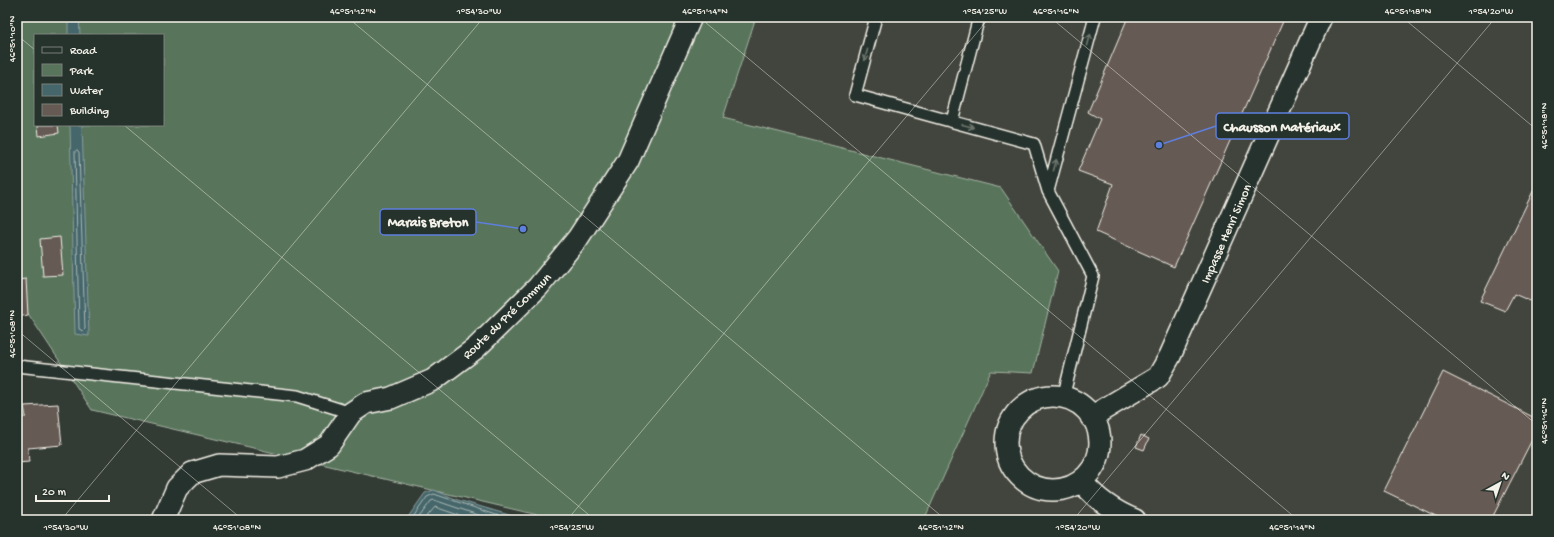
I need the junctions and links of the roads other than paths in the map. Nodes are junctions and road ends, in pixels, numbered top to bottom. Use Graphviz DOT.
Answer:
graph roads {
  1 [pos="691,17"];
  2 [pos="876,17"];
  3 [pos="979,17"];
  4 [pos="1095,17"];
  5 [pos="1321,17"];
  6 [pos="952,121"];
  7 [pos="1048,191"];
  8 [pos="17,366"];
  9 [pos="1063,398"];
  10 [pos="351,413"];
  11 [pos="1091,417"];
  12 [pos="1081,481"];
  13 [pos="163,520"];
  14 [pos="1135,520"];
  1 -- 10 [label="street, Route du Pré Commun"];
  2 -- 6 [label="lane, one-way"];
  3 -- 6 [label="lane"];
  7 -- 4 [label="lane, one-way"];
  5 -- 11 [label="street, Impasse Henri Simon"];
  6 -- 7 [label="lane, one-way"];
  7 -- 9 [label="lane"];
  8 -- 10 [label="lane"];
  9 -- 11 [label="street"];
  9 -- 12 [label="street"];
  10 -- 13 [label="street, Route du Pré Commun"];
  11 -- 12 [label="street"];
  12 -- 14 [label="street"];
}
